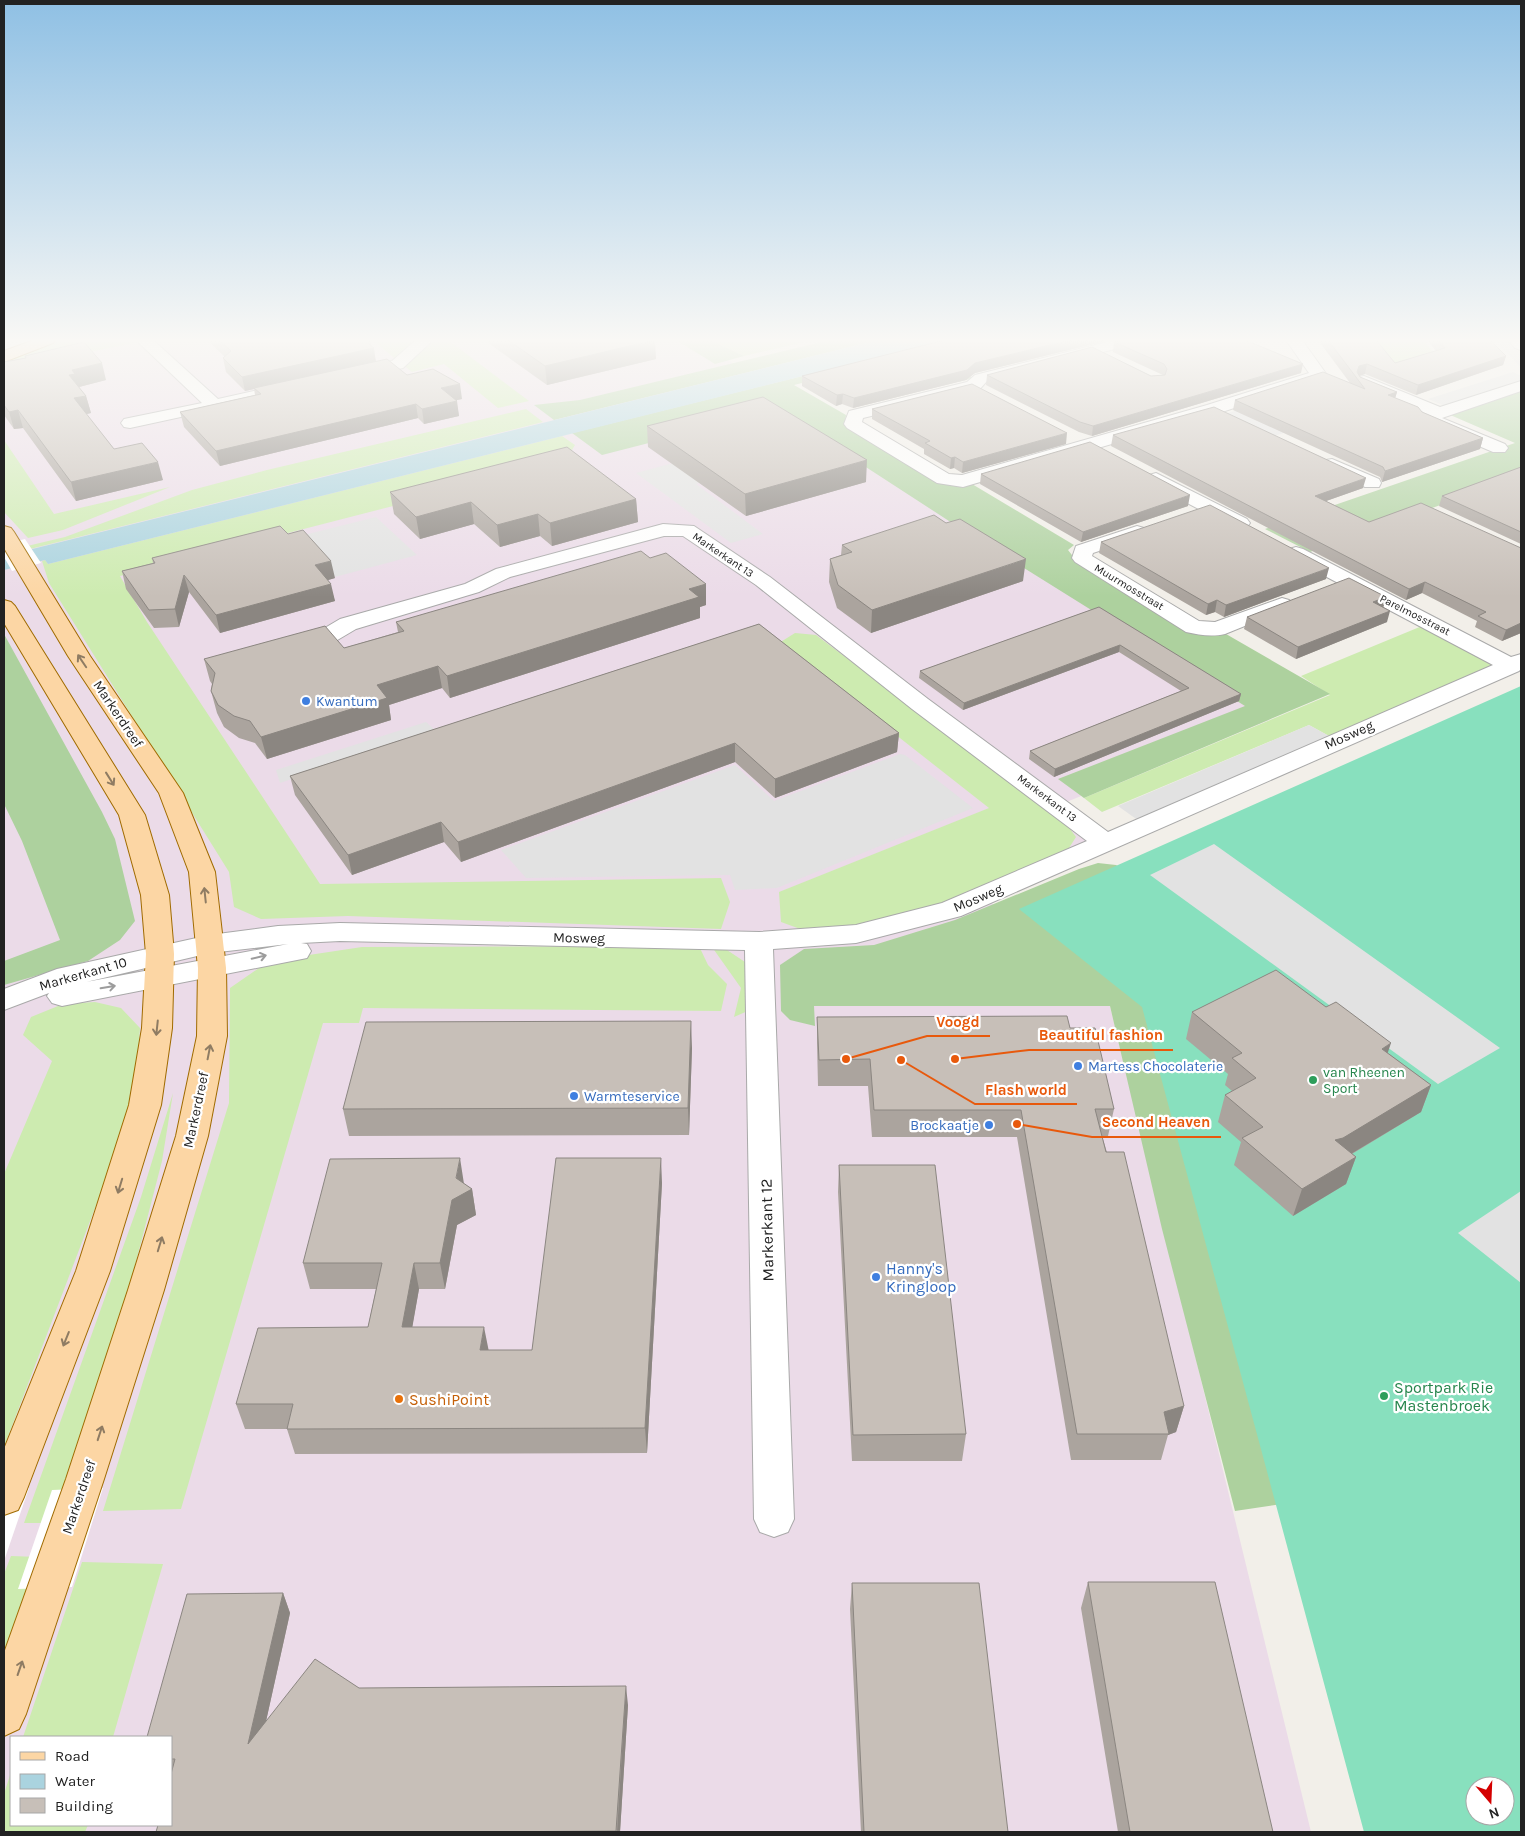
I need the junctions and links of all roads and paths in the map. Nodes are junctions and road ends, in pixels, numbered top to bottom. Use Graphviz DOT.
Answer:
graph roads {
  1 [pos="856,426"];
  2 [pos="1152,426"];
  3 [pos="1445,426"];
  4 [pos="1063,434"];
  5 [pos="1088,443"];
  6 [pos="1499,448"];
  7 [pos="1112,456"];
  8 [pos="1314,456"];
  9 [pos="1137,468"];
  10 [pos="1372,483"];
  11 [pos="1209,507"];
  12 [pos="1182,516"];
  13 [pos="1155,526"];
  14 [pos="1257,532"];
  15 [pos="7,537"];
  16 [pos="1281,545"];
  17 [pos="1347,580"];
  18 [pos="4,606"];
  19 [pos="276,653"];
  20 [pos="1516,663"];
  21 [pos="1107,843"];
  22 [pos="759,941"];
  23 [pos="211,956"];
  24 [pos="160,967"];
  25 [pos="6,999"];
  26 [pos="6,1490"];
  27 [pos="774,1519"];
  28 [pos="4,1714"];
  1 -- 5 [label="street"];
  2 -- 5 [label="street"];
  3 -- 6 [label="street"];
  4 -- 5 [label="street"];
  5 -- 7 [label="street"];
  8 -- 10 [label="street"];
  9 -- 11 [label="street"];
  11 -- 12 [label="street"];
  11 -- 14 [label="street"];
  13 -- 17 [label="street, Muurmosstraat"];
  23 -- 15 [label="main road, Markerdreef, one-way"];
  16 -- 17 [label="street, Parelmosstraat"];
  17 -- 20 [label="street, Parelmosstraat"];
  18 -- 24 [label="main road, one-way"];
  19 -- 21 [label="street, Markerkant 13"];
  20 -- 21 [label="street, Mosweg"];
  21 -- 22 [label="street, Mosweg"];
  22 -- 23 [label="street, Mosweg"];
  22 -- 27 [label="street, Markerkant 12"];
  23 -- 24 [label="street, Mosweg"];
  28 -- 23 [label="main road, Markerdreef, one-way"];
  24 -- 25 [label="street, Markerkant 10"];
  24 -- 26 [label="main road, one-way"];
}
